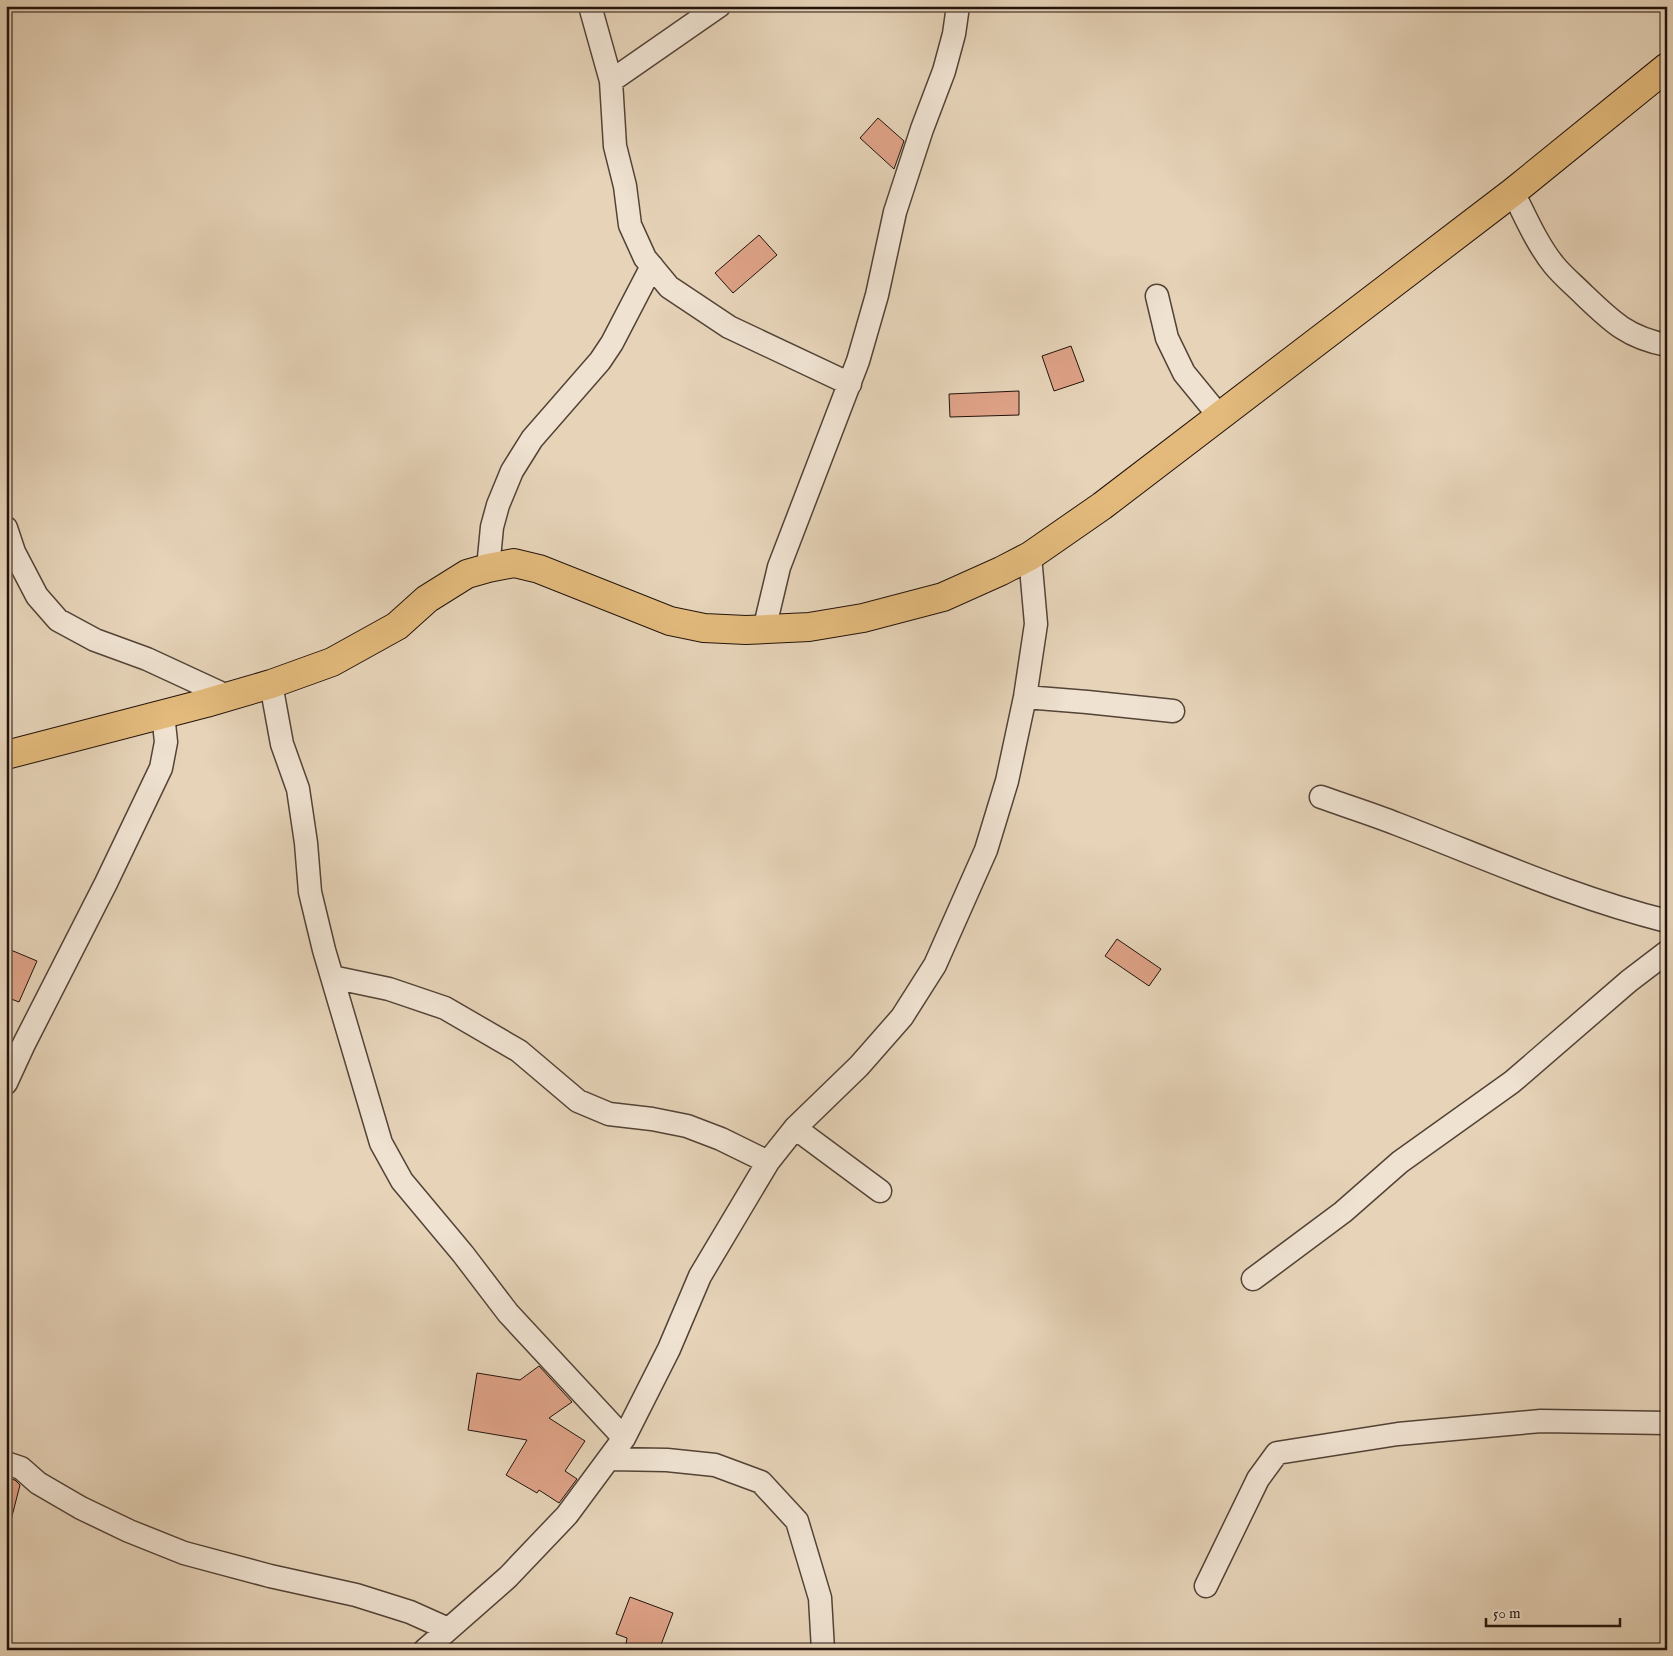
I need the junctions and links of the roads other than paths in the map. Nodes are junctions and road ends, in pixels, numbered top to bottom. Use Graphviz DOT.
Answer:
graph roads {
  1 [pos="590,6"];
  2 [pos="719,6"];
  3 [pos="958,6"];
  4 [pos="1667,66"];
  5 [pos="611,81"];
  6 [pos="1513,192"];
  7 [pos="652,266"];
  8 [pos="1157,296"];
  9 [pos="1667,345"];
  10 [pos="850,384"];
  11 [pos="1220,417"];
  12 [pos="6,528"];
  13 [pos="1030,556"];
  14 [pos="488,568"];
  15 [pos="764,630"];
  16 [pos="271,684"];
  17 [pos="227,696"];
  18 [pos="1025,697"];
  19 [pos="1172,711"];
  20 [pos="163,714"];
  21 [pos="6,755"];
  22 [pos="1321,798"];
  23 [pos="1667,921"];
  24 [pos="1667,952"];
  25 [pos="332,977"];
  26 [pos="15,1044"];
  27 [pos="6,1083"];
  28 [pos="796,1128"];
  29 [pos="768,1162"];
  30 [pos="880,1191"];
  31 [pos="1253,1280"];
  32 [pos="1667,1423"];
  33 [pos="624,1438"];
  34 [pos="609,1459"];
  35 [pos="6,1463"];
  36 [pos="1206,1586"];
  37 [pos="448,1629"];
  38 [pos="425,1650"];
  39 [pos="823,1650"];
  1 -- 5 [label="street"];
  2 -- 5 [label="street"];
  3 -- 10 [label="street"];
  4 -- 6 [label="main road"];
  5 -- 7 [label="street"];
  6 -- 9 [label="street"];
  6 -- 11 [label="main road"];
  7 -- 10 [label="street"];
  7 -- 14 [label="street"];
  8 -- 11 [label="street"];
  10 -- 15 [label="street"];
  11 -- 13 [label="main road"];
  12 -- 17 [label="street"];
  13 -- 15 [label="main road"];
  13 -- 18 [label="street"];
  14 -- 15 [label="main road"];
  14 -- 16 [label="main road"];
  16 -- 17 [label="main road"];
  16 -- 25 [label="street"];
  17 -- 20 [label="main road"];
  18 -- 19 [label="street"];
  18 -- 28 [label="street"];
  20 -- 21 [label="main road"];
  20 -- 26 [label="street"];
  22 -- 23 [label="street"];
  24 -- 31 [label="street"];
  25 -- 29 [label="street"];
  25 -- 33 [label="street"];
  26 -- 27 [label="street"];
  28 -- 29 [label="street"];
  28 -- 30 [label="street"];
  29 -- 33 [label="street"];
  32 -- 36 [label="street"];
  33 -- 34 [label="street"];
  34 -- 37 [label="street"];
  34 -- 39 [label="street"];
  35 -- 37 [label="street"];
  37 -- 38 [label="street"];
}
